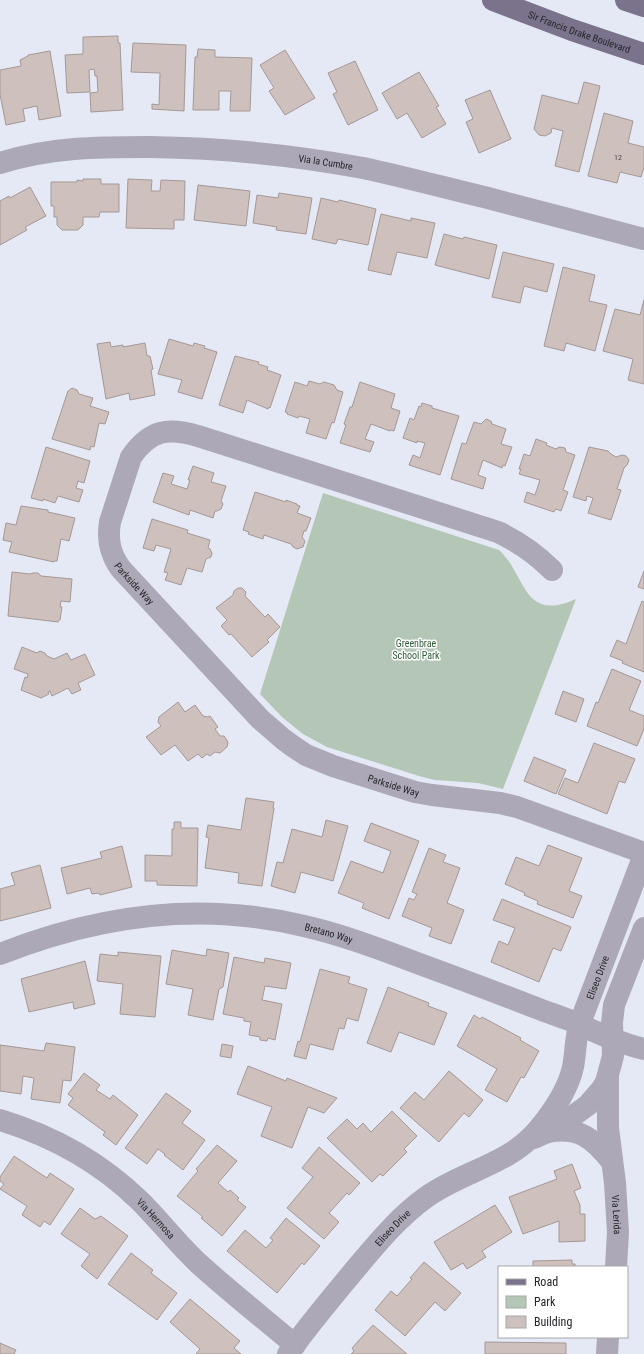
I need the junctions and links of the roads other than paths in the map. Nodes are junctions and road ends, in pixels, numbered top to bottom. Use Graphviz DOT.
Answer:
graph roads {
  1 [pos="493,0"];
  2 [pos="626,0"];
  3 [pos="644,6"];
  4 [pos="644,54"];
  5 [pos="0,163"];
  6 [pos="644,239"];
  7 [pos="552,570"];
  8 [pos="644,854"];
  9 [pos="644,928"];
  10 [pos="0,954"];
  11 [pos="580,1025"];
  12 [pos="613,1040"];
  13 [pos="644,1049"];
  14 [pos="573,1066"];
  15 [pos="609,1074"];
  16 [pos="588,1105"];
  17 [pos="0,1120"];
  18 [pos="538,1136"];
  19 [pos="612,1162"];
  20 [pos="616,1266"];
  21 [pos="608,1338"];
  22 [pos="292,1349"];
  23 [pos="607,1354"];
  1 -- 4 [label="main road, Sir Francis Drake Boulevard"];
  2 -- 3 [label="main road"];
  5 -- 6 [label="street, Via la Cumbre"];
  7 -- 8 [label="street, Parkside Way"];
  8 -- 11 [label="street, Eliseo Drive"];
  9 -- 12 [label="street, Eliseo Drive"];
  10 -- 11 [label="street, Bretano Way"];
  11 -- 12 [label="street, Bretano Way"];
  11 -- 14 [label="street, Eliseo Drive"];
  12 -- 13 [label="street, Bretano Way"];
  12 -- 15 [label="street, Eliseo Drive"];
  14 -- 16 [label="street, Via Lerida"];
  14 -- 18 [label="street, Eliseo Drive"];
  15 -- 16 [label="street, Eliseo Drive"];
  15 -- 19 [label="street, Via Lerida"];
  16 -- 18 [label="street, Eliseo Drive"];
  16 -- 19 [label="street, Via Lerida"];
  17 -- 22 [label="street, Via Hermosa"];
  18 -- 19 [label="street"];
  18 -- 22 [label="street, Eliseo Drive"];
  19 -- 20 [label="street, Via Lerida"];
  21 -- 23 [label="street"];
}
